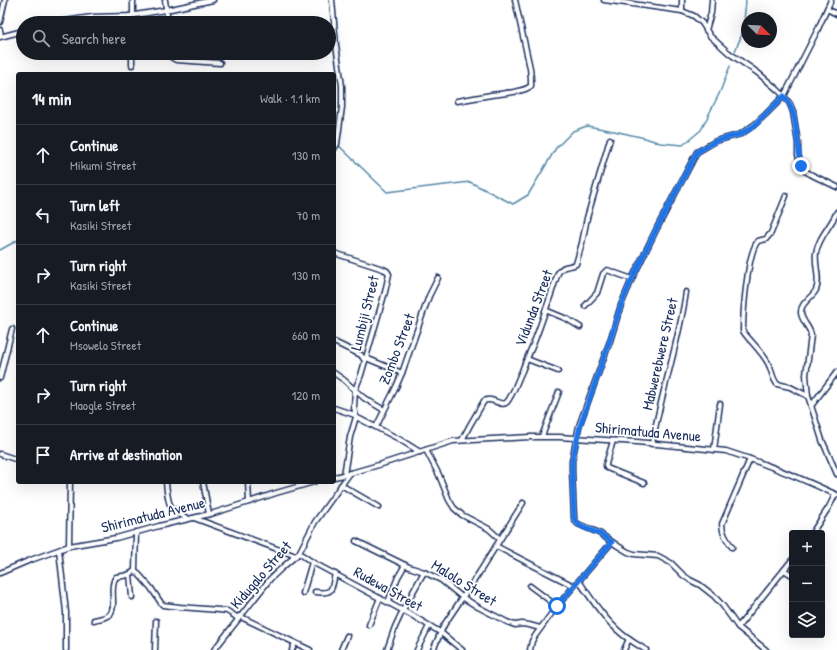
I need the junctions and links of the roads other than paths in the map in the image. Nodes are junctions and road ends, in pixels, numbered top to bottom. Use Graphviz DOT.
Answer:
graph roads {
  1 [pos="5,0"];
  2 [pos="133,0"];
  3 [pos="165,0"];
  4 [pos="213,0"];
  5 [pos="332,0"];
  6 [pos="515,0"];
  7 [pos="604,0"];
  8 [pos="682,0"];
  9 [pos="712,0"];
  10 [pos="831,0"];
  11 [pos="827,9"];
  12 [pos="166,10"];
  13 [pos="682,11"];
  14 [pos="837,14"];
  15 [pos="131,15"];
  16 [pos="112,16"];
  17 [pos="167,16"];
  18 [pos="333,16"];
  19 [pos="0,22"];
  20 [pos="0,30"];
  21 [pos="706,30"];
  22 [pos="16,33"];
  23 [pos="0,36"];
  24 [pos="336,45"];
  25 [pos="132,60"];
  26 [pos="176,60"];
  27 [pos="220,63"];
  28 [pos="132,65"];
  29 [pos="784,96"];
  30 [pos="457,101"];
  31 [pos="610,139"];
  32 [pos="336,146"];
  33 [pos="837,186"];
  34 [pos="786,196"];
  35 [pos="837,212"];
  36 [pos="336,254"];
  37 [pos="438,278"];
  38 [pos="632,279"];
  39 [pos="686,292"];
  40 [pos="585,306"];
  41 [pos="545,310"];
  42 [pos="580,327"];
  43 [pos="12,329"];
  44 [pos="336,343"];
  45 [pos="366,359"];
  46 [pos="527,359"];
  47 [pos="558,371"];
  48 [pos="837,372"];
  49 [pos="402,373"];
  50 [pos="336,374"];
  51 [pos="0,378"];
  52 [pos="355,390"];
  53 [pos="559,392"];
  54 [pos="808,396"];
  55 [pos="720,404"];
  56 [pos="811,406"];
  57 [pos="336,409"];
  58 [pos="384,410"];
  59 [pos="356,416"];
  60 [pos="376,427"];
  61 [pos="542,436"];
  62 [pos="577,438"];
  63 [pos="462,440"];
  64 [pos="613,440"];
  65 [pos="652,444"];
  66 [pos="426,450"];
  67 [pos="714,450"];
  68 [pos="420,452"];
  69 [pos="0,454"];
  70 [pos="16,459"];
  71 [pos="750,459"];
  72 [pos="350,473"];
  73 [pos="837,474"];
  74 [pos="344,475"];
  75 [pos="336,476"];
  76 [pos="70,484"];
  77 [pos="166,484"];
  78 [pos="203,484"];
  79 [pos="248,484"];
  80 [pos="301,484"];
  81 [pos="644,484"];
  82 [pos="341,485"];
  83 [pos="836,495"];
  84 [pos="249,502"];
  85 [pos="523,503"];
  86 [pos="379,507"];
  87 [pos="209,514"];
  88 [pos="194,518"];
  89 [pos="188,519"];
  90 [pos="814,530"];
  91 [pos="136,532"];
  92 [pos="500,539"];
  93 [pos="356,541"];
  94 [pos="612,542"];
  95 [pos="69,546"];
  96 [pos="496,546"];
  97 [pos="732,547"];
  98 [pos="59,550"];
  99 [pos="297,554"];
  100 [pos="312,562"];
  101 [pos="789,564"];
  102 [pos="405,565"];
  103 [pos="135,570"];
  104 [pos="784,570"];
  105 [pos="424,572"];
  106 [pos="0,573"];
  107 [pos="789,573"];
  108 [pos="130,574"];
  109 [pos="335,574"];
  110 [pos="579,581"];
  111 [pos="530,586"];
  112 [pos="574,586"];
  113 [pos="303,592"];
  114 [pos="315,592"];
  115 [pos="132,597"];
  116 [pos="462,597"];
  117 [pos="380,598"];
  118 [pos="388,602"];
  119 [pos="557,606"];
  120 [pos="403,610"];
  121 [pos="239,618"];
  122 [pos="94,620"];
  123 [pos="156,621"];
  124 [pos="369,625"];
  125 [pos="429,626"];
  126 [pos="738,627"];
  127 [pos="540,628"];
  128 [pos="440,632"];
  129 [pos="347,636"];
  130 [pos="629,639"];
  131 [pos="295,642"];
  132 [pos="388,649"];
  133 [pos="66,650"];
  134 [pos="155,650"];
  135 [pos="214,650"];
  136 [pos="292,650"];
  137 [pos="310,650"];
  138 [pos="341,650"];
  139 [pos="383,650"];
  140 [pos="417,650"];
  141 [pos="434,650"];
  142 [pos="462,650"];
  143 [pos="530,650"];
  144 [pos="624,650"];
  145 [pos="646,650"];
  146 [pos="766,650"];
  1 -- 19 [label="street"];
  2 -- 15 [label="street"];
  3 -- 12 [label="street"];
  4 -- 12 [label="street"];
  5 -- 18 [label="street"];
  6 -- 30 [label="street"];
  7 -- 13 [label="street"];
  8 -- 13 [label="street"];
  9 -- 21 [label="street"];
  10 -- 11 [label="street"];
  11 -- 14 [label="street"];
  11 -- 29 [label="street"];
  12 -- 15 [label="street"];
  12 -- 17 [label="street"];
  13 -- 21 [label="street"];
  15 -- 16 [label="street"];
  20 -- 23 [label="street"];
  21 -- 29 [label="street"];
  22 -- 23 [label="street"];
  24 -- 32 [label="street"];
  25 -- 28 [label="street"];
  26 -- 27 [label="street"];
  29 -- 33 [label="street"];
  29 -- 38 [label="street"];
  31 -- 41 [label="street, Vidunda Street"];
  34 -- 54 [label="street"];
  35 -- 54 [label="street"];
  36 -- 45 [label="street, Lumbiji Street"];
  37 -- 49 [label="street, Zombo Street"];
  38 -- 40 [label="street"];
  38 -- 62 [label="street"];
  39 -- 65 [label="street, Mabwerebwere Street"];
  41 -- 42 [label="street"];
  41 -- 46 [label="street, Vidunda Street"];
  43 -- 51 [label="street"];
  44 -- 45 [label="street"];
  45 -- 49 [label="street"];
  45 -- 52 [label="street, Lumbiji Street"];
  46 -- 47 [label="street"];
  46 -- 63 [label="street, Vidunda Street"];
  48 -- 56 [label="street"];
  49 -- 58 [label="street, Zombo Street"];
  50 -- 52 [label="street"];
  52 -- 58 [label="street"];
  52 -- 59 [label="street, Lumbiji Street"];
  53 -- 61 [label="street"];
  54 -- 56 [label="street"];
  55 -- 67 [label="street"];
  56 -- 73 [label="street"];
  57 -- 59 [label="street"];
  58 -- 60 [label="street, Zombo Street"];
  59 -- 60 [label="street"];
  59 -- 74 [label="street"];
  60 -- 68 [label="street"];
  61 -- 62 [label="street, Shirimatuda Avenue"];
  61 -- 63 [label="street, Shirimatuda Avenue"];
  62 -- 64 [label="street, Shirimatuda Avenue"];
  62 -- 94 [label="street"];
  63 -- 66 [label="street, Shirimatuda Avenue"];
  64 -- 65 [label="street, Shirimatuda Avenue"];
  64 -- 81 [label="street"];
  65 -- 67 [label="street, Shirimatuda Avenue"];
  66 -- 68 [label="street, Shirimatuda Avenue"];
  66 -- 92 [label="street"];
  67 -- 71 [label="street, Shirimatuda Avenue"];
  68 -- 72 [label="street, Shirimatuda Avenue"];
  69 -- 70 [label="street"];
  71 -- 83 [label="street, Shirimatuda Avenue"];
  71 -- 97 [label="street"];
  72 -- 74 [label="street, Shirimatuda Avenue"];
  72 -- 82 [label="street, Kidugalo Street"];
  74 -- 75 [label="street, Shirimatuda Avenue"];
  76 -- 95 [label="street"];
  77 -- 89 [label="street"];
  78 -- 87 [label="street"];
  79 -- 84 [label="street"];
  80 -- 84 [label="street, Shirimatuda Avenue"];
  82 -- 86 [label="street"];
  82 -- 99 [label="street, Kidugalo Street"];
  83 -- 90 [label="street"];
  84 -- 87 [label="street, Shirimatuda Avenue"];
  85 -- 92 [label="street"];
  87 -- 88 [label="street, Shirimatuda Avenue"];
  88 -- 89 [label="street, Shirimatuda Avenue"];
  88 -- 99 [label="street, Rudewa Street"];
  89 -- 91 [label="street, Shirimatuda Avenue"];
  91 -- 95 [label="street, Shirimatuda Avenue"];
  91 -- 103 [label="street"];
  92 -- 96 [label="street"];
  93 -- 102 [label="street, Malolo Street"];
  94 -- 110 [label="street"];
  94 -- 126 [label="street"];
  95 -- 98 [label="street, Shirimatuda Avenue"];
  96 -- 112 [label="street"];
  96 -- 116 [label="street"];
  98 -- 106 [label="street, Shirimatuda Avenue"];
  98 -- 133 [label="street"];
  99 -- 100 [label="street, Rudewa Street"];
  99 -- 121 [label="street, Kidugalo Street"];
  100 -- 109 [label="street, Rudewa Street"];
  100 -- 113 [label="street"];
  101 -- 104 [label="street"];
  102 -- 105 [label="street, Malolo Street"];
  102 -- 118 [label="street"];
  103 -- 108 [label="street"];
  103 -- 121 [label="street"];
  104 -- 107 [label="street"];
  104 -- 126 [label="street"];
  105 -- 116 [label="street, Malolo Street"];
  105 -- 120 [label="street"];
  108 -- 115 [label="street"];
  108 -- 122 [label="street"];
  109 -- 114 [label="street"];
  109 -- 117 [label="street, Rudewa Street"];
  110 -- 112 [label="street"];
  110 -- 130 [label="street"];
  111 -- 119 [label="street"];
  112 -- 119 [label="street"];
  116 -- 127 [label="street, Malolo Street"];
  116 -- 128 [label="street"];
  117 -- 118 [label="street, Rudewa Street"];
  117 -- 124 [label="street"];
  118 -- 120 [label="street, Rudewa Street"];
  119 -- 127 [label="street"];
  120 -- 125 [label="street, Rudewa Street"];
  120 -- 132 [label="street"];
  121 -- 131 [label="street"];
  121 -- 135 [label="street, Kidugalo Street"];
  123 -- 134 [label="street"];
  125 -- 128 [label="street, Rudewa Street"];
  125 -- 140 [label="street"];
  126 -- 146 [label="street"];
  127 -- 143 [label="street"];
  128 -- 141 [label="street"];
  128 -- 142 [label="street, Rudewa Street"];
  129 -- 138 [label="street"];
  130 -- 144 [label="street"];
  130 -- 145 [label="street"];
  131 -- 136 [label="street"];
  131 -- 137 [label="street"];
  132 -- 139 [label="street"];
}
